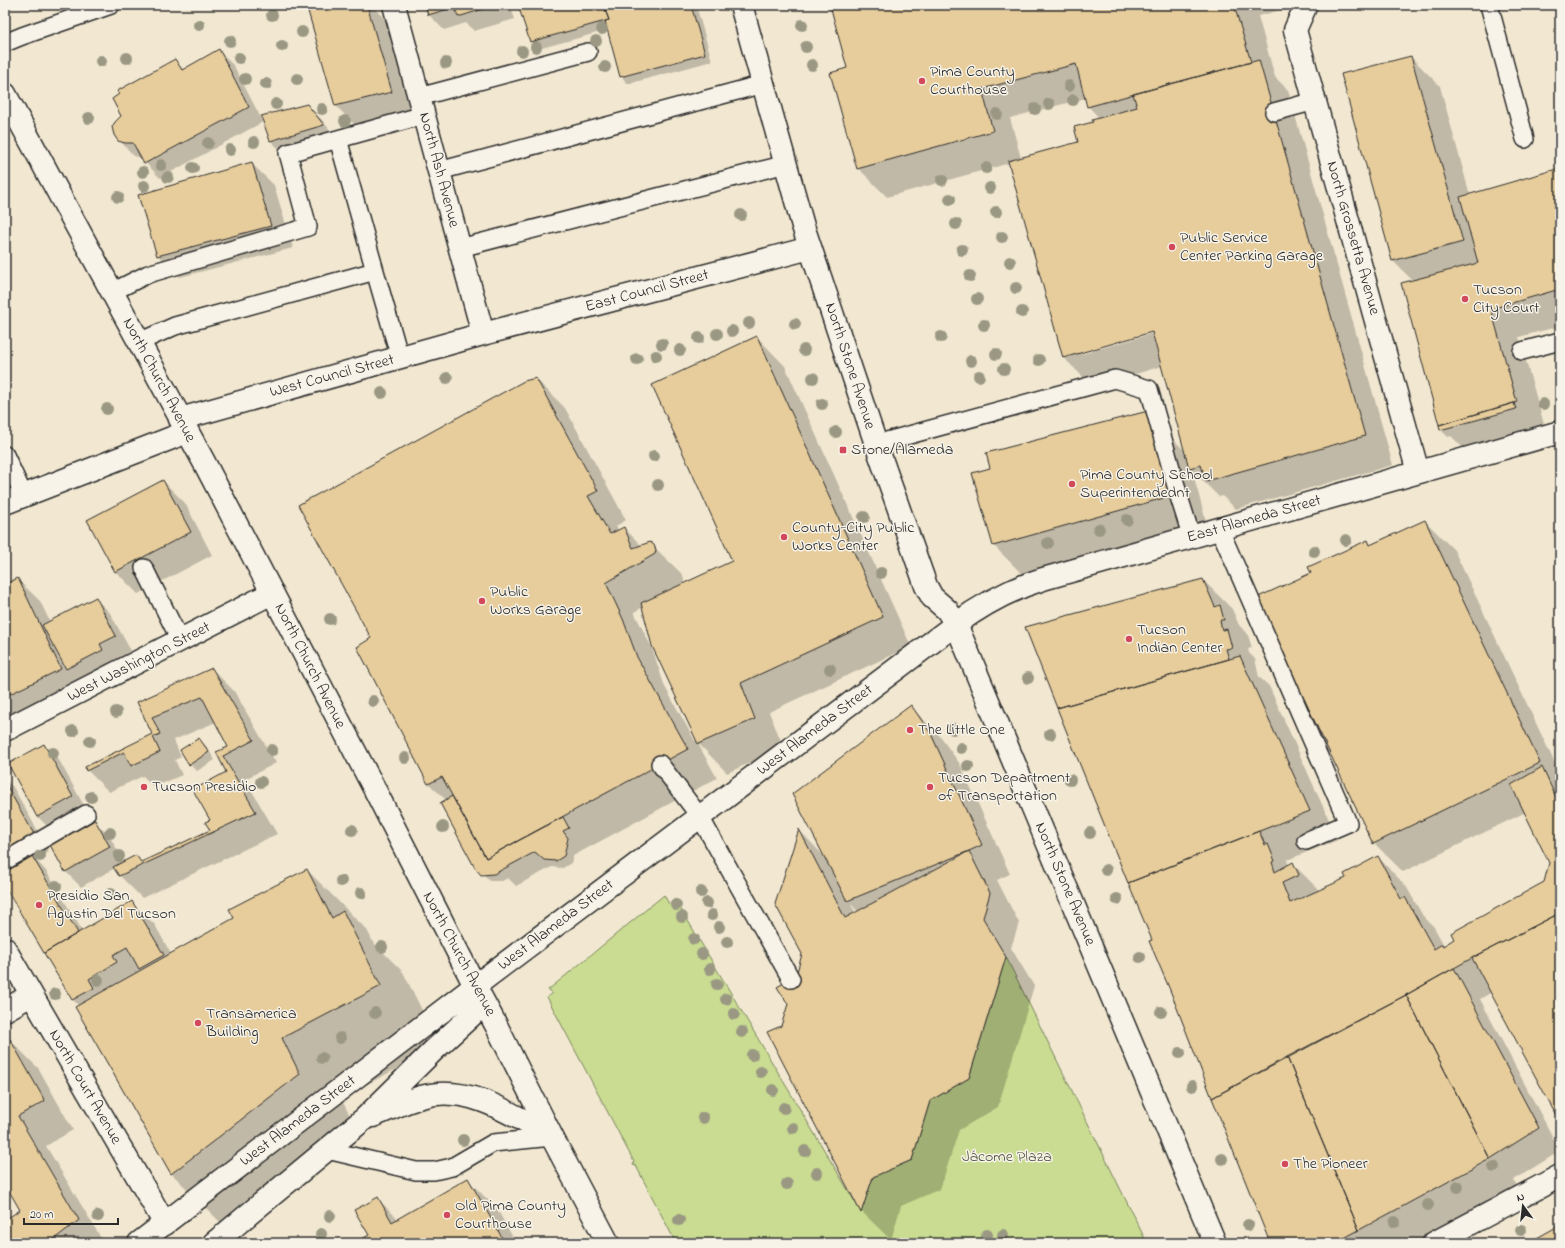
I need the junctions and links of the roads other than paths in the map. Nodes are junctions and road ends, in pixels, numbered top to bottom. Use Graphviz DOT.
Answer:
graph roads {
  1 [pos="111,5"];
  2 [pos="394,5"];
  3 [pos="741,5"];
  4 [pos="1306,5"];
  5 [pos="1489,5"];
  6 [pos="5,43"];
  7 [pos="588,52"];
  8 [pos="763,84"];
  9 [pos="5,94"];
  10 [pos="1315,101"];
  11 [pos="422,106"];
  12 [pos="1274,112"];
  13 [pos="338,139"];
  14 [pos="1525,140"];
  15 [pos="786,164"];
  16 [pos="439,171"];
  17 [pos="460,248"];
  18 [pos="810,248"];
  19 [pos="375,270"];
  20 [pos="112,292"];
  21 [pos="483,334"];
  22 [pos="1560,341"];
  23 [pos="139,342"];
  24 [pos="1522,351"];
  25 [pos="400,358"];
  26 [pos="184,426"];
  27 [pos="1560,432"];
  28 [pos="876,444"];
  29 [pos="5,455"];
  30 [pos="1418,472"];
  31 [pos="15,499"];
  32 [pos="1220,530"];
  33 [pos="1192,538"];
  34 [pos="144,568"];
  35 [pos="272,593"];
  36 [pos="956,624"];
  37 [pos="180,640"];
  38 [pos="5,730"];
  39 [pos="660,764"];
  40 [pos="86,814"];
  41 [pos="700,817"];
  42 [pos="1306,841"];
  43 [pos="5,861"];
  44 [pos="5,949"];
  45 [pos="791,979"];
  46 [pos="31,995"];
  47 [pos="479,995"];
  48 [pos="5,1010"];
  49 [pos="364,1119"];
  50 [pos="552,1137"];
  51 [pos="327,1150"];
  52 [pos="1560,1176"];
  53 [pos="165,1224"];
  54 [pos="139,1243"];
  55 [pos="214,1243"];
  56 [pos="608,1243"];
  57 [pos="1215,1243"];
  58 [pos="1434,1243"];
  1 -- 6 [label="lane"];
  2 -- 11 [label="street, North Ash Avenue"];
  3 -- 8 [label="street, North Stone Avenue"];
  4 -- 10 [label="street, North Grossetta Avenue"];
  5 -- 14 [label="lane"];
  7 -- 11 [label="lane"];
  8 -- 15 [label="street, North Stone Avenue"];
  8 -- 16 [label="lane"];
  9 -- 20 [label="street, North Church Avenue"];
  10 -- 12 [label="lane"];
  10 -- 30 [label="street, North Grossetta Avenue"];
  11 -- 13 [label="lane"];
  11 -- 16 [label="street, North Ash Avenue"];
  13 -- 19 [label="lane"];
  13 -- 20 [label="lane"];
  15 -- 17 [label="lane"];
  15 -- 18 [label="street, North Stone Avenue"];
  16 -- 17 [label="street, North Ash Avenue"];
  17 -- 21 [label="street, North Ash Avenue"];
  18 -- 21 [label="street, East Council Street"];
  18 -- 28 [label="street, North Stone Avenue"];
  19 -- 23 [label="lane"];
  19 -- 25 [label="lane"];
  20 -- 23 [label="street, North Church Avenue"];
  21 -- 25 [label="street, West Council Street"];
  22 -- 24 [label="lane"];
  23 -- 26 [label="street, North Church Avenue"];
  25 -- 26 [label="street, West Council Street"];
  26 -- 31 [label="street, West Council Street"];
  26 -- 35 [label="street, North Church Avenue"];
  27 -- 30 [label="street, East Alameda Street"];
  28 -- 33 [label="lane"];
  28 -- 36 [label="street, North Stone Avenue"];
  29 -- 31 [label="lane"];
  30 -- 32 [label="street, East Alameda Street"];
  32 -- 33 [label="street, East Alameda Street"];
  32 -- 42 [label="lane"];
  33 -- 36 [label="street, East Alameda Street"];
  34 -- 37 [label="lane"];
  35 -- 37 [label="street, West Washington Street"];
  35 -- 47 [label="street, North Church Avenue"];
  36 -- 41 [label="street, West Alameda Street"];
  36 -- 57 [label="street, North Stone Avenue"];
  37 -- 38 [label="street, West Washington Street"];
  39 -- 41 [label="lane"];
  40 -- 43 [label="lane"];
  41 -- 45 [label="lane"];
  41 -- 47 [label="street, West Alameda Street"];
  44 -- 46 [label="street, North Court Avenue"];
  46 -- 48 [label="street"];
  46 -- 53 [label="street, North Court Avenue"];
  47 -- 49 [label="street, West Alameda Street"];
  47 -- 50 [label="street, North Church Avenue"];
  47 -- 53 [label="street, West Alameda Street"];
  49 -- 50 [label="street"];
  49 -- 51 [label="street, West Alameda Street"];
  50 -- 51 [label="lane"];
  50 -- 56 [label="street, North Church Avenue"];
  51 -- 55 [label="street, West Alameda Street"];
  52 -- 58 [label="street"];
  53 -- 54 [label="street, West Alameda Street"];
}
